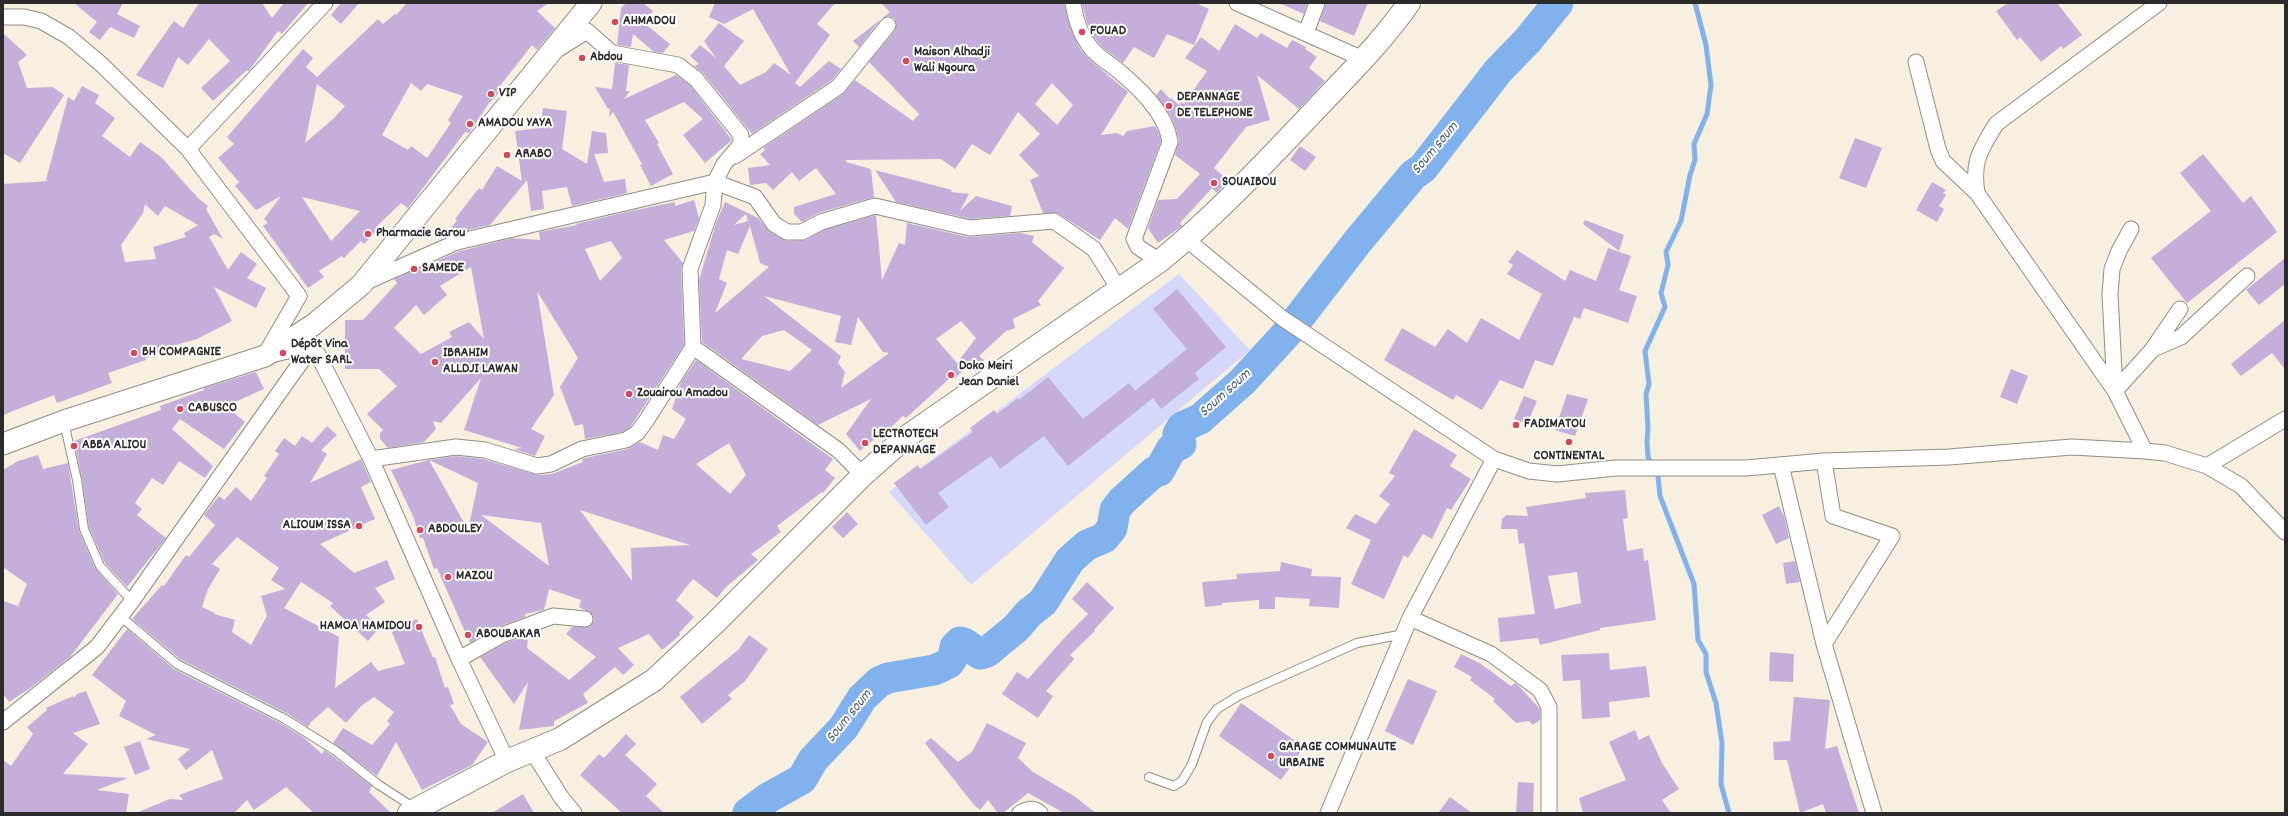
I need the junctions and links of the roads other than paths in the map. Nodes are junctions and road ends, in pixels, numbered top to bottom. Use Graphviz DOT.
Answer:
graph roads {
  1 [pos="325,3"];
  2 [pos="591,3"];
  3 [pos="1073,3"];
  4 [pos="1237,3"];
  5 [pos="1317,3"];
  6 [pos="1409,3"];
  7 [pos="2159,3"];
  8 [pos="6,17"];
  9 [pos="888,25"];
  10 [pos="1306,33"];
  11 [pos="545,57"];
  12 [pos="1363,59"];
  13 [pos="1916,62"];
  14 [pos="188,149"];
  15 [pos="724,164"];
  16 [pos="715,182"];
  17 [pos="1977,194"];
  18 [pos="2131,229"];
  19 [pos="1186,239"];
  20 [pos="1160,261"];
  21 [pos="2247,276"];
  22 [pos="361,285"];
  23 [pos="1119,288"];
  24 [pos="2180,309"];
  25 [pos="313,345"];
  26 [pos="693,347"];
  27 [pos="2152,350"];
  28 [pos="265,356"];
  29 [pos="2115,391"];
  30 [pos="2285,419"];
  31 [pos="64,421"];
  32 [pos="3,444"];
  33 [pos="2145,450"];
  34 [pos="371,459"];
  35 [pos="1494,459"];
  36 [pos="1824,461"];
  37 [pos="1781,465"];
  38 [pos="2207,466"];
  39 [pos="863,475"];
  40 [pos="2285,532"];
  41 [pos="132,601"];
  42 [pos="120,616"];
  43 [pos="585,618"];
  44 [pos="1410,618"];
  45 [pos="1404,634"];
  46 [pos="1824,644"];
  47 [pos="459,659"];
  48 [pos="3,722"];
  49 [pos="532,751"];
  50 [pos="507,761"];
  51 [pos="1148,777"];
  52 [pos="412,811"];
  53 [pos="574,813"];
  54 [pos="1020,813"];
  55 [pos="1040,813"];
  56 [pos="1328,813"];
  57 [pos="1549,813"];
  58 [pos="1874,813"];
  1 -- 14 [label="street"];
  2 -- 11 [label="main road"];
  3 -- 20 [label="street"];
  4 -- 10 [label="street"];
  5 -- 10 [label="street"];
  6 -- 12 [label="main road"];
  7 -- 17 [label="street"];
  8 -- 14 [label="street"];
  9 -- 15 [label="street"];
  10 -- 12 [label="street"];
  11 -- 15 [label="street"];
  11 -- 22 [label="main road"];
  12 -- 19 [label="main road"];
  13 -- 17 [label="street"];
  14 -- 28 [label="street"];
  15 -- 16 [label="street"];
  16 -- 22 [label="street"];
  16 -- 23 [label="street"];
  16 -- 26 [label="street"];
  17 -- 29 [label="street"];
  18 -- 29 [label="street"];
  19 -- 20 [label="main road"];
  19 -- 35 [label="street"];
  20 -- 23 [label="main road"];
  21 -- 27 [label="street"];
  22 -- 28 [label="main road"];
  23 -- 39 [label="main road"];
  24 -- 27 [label="street"];
  25 -- 28 [label="street"];
  25 -- 34 [label="street"];
  25 -- 41 [label="street"];
  26 -- 34 [label="street"];
  26 -- 39 [label="street"];
  27 -- 29 [label="street"];
  28 -- 31 [label="main road"];
  29 -- 33 [label="street"];
  30 -- 38 [label="street"];
  31 -- 32 [label="main road"];
  31 -- 41 [label="lane"];
  33 -- 36 [label="street"];
  33 -- 38 [label="street"];
  34 -- 47 [label="street"];
  35 -- 37 [label="street"];
  35 -- 44 [label="street"];
  36 -- 37 [label="street"];
  36 -- 46 [label="street"];
  37 -- 46 [label="street"];
  38 -- 40 [label="street"];
  39 -- 49 [label="main road"];
  41 -- 42 [label="street"];
  42 -- 48 [label="street"];
  42 -- 52 [label="lane"];
  43 -- 47 [label="street"];
  44 -- 45 [label="street"];
  44 -- 57 [label="street"];
  45 -- 51 [label="lane"];
  45 -- 56 [label="street"];
  46 -- 58 [label="street"];
  47 -- 50 [label="street"];
  49 -- 50 [label="main road"];
  49 -- 53 [label="street"];
  50 -- 52 [label="main road"];
  54 -- 55 [label="street"];
}
